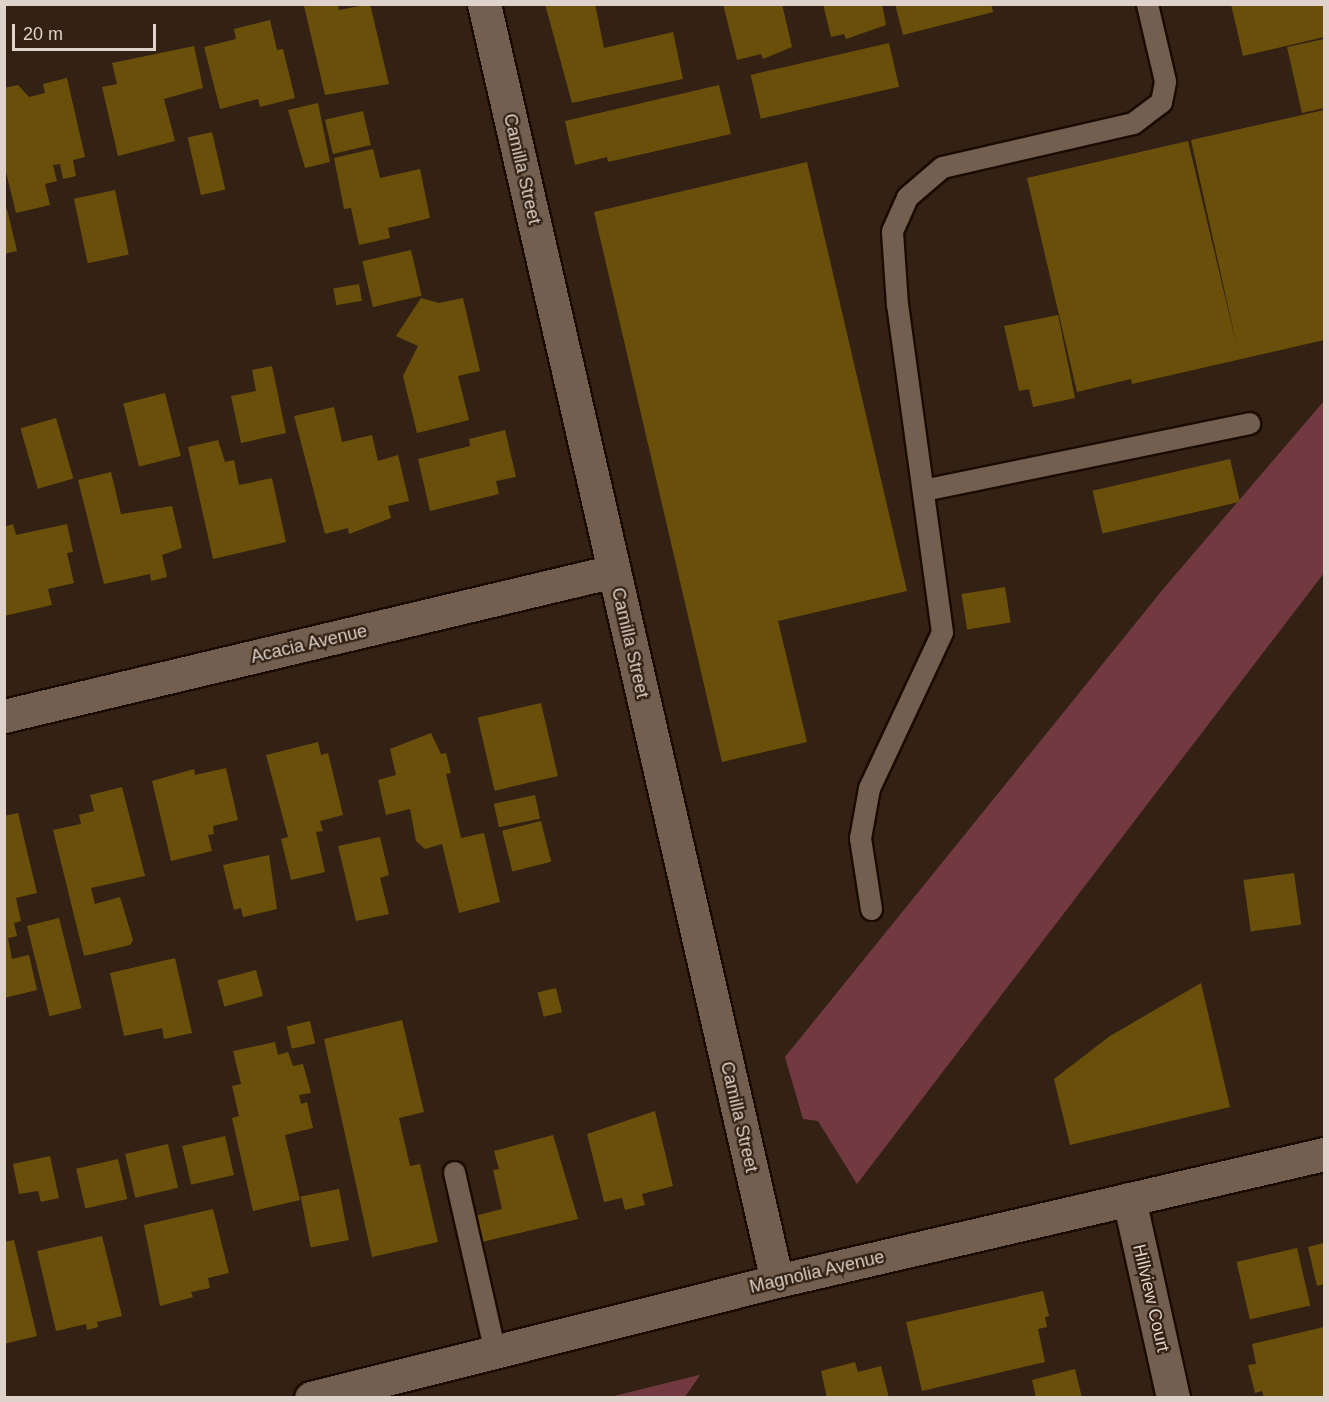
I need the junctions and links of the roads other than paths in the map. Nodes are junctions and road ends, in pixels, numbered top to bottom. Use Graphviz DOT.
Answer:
graph roads {
  1 [pos="484,4"];
  2 [pos="1147,4"];
  3 [pos="1249,423"];
  4 [pos="923,490"];
  5 [pos="614,571"];
  6 [pos="4,716"];
  7 [pos="871,909"];
  8 [pos="1324,1154"];
  9 [pos="454,1172"];
  10 [pos="1129,1199"];
  11 [pos="777,1281"];
  12 [pos="495,1353"];
  13 [pos="310,1398"];
  14 [pos="1173,1398"];
  1 -- 5 [label="street, Camilla Street"];
  2 -- 4 [label="lane"];
  3 -- 4 [label="lane"];
  4 -- 7 [label="lane"];
  5 -- 6 [label="street, Acacia Avenue"];
  5 -- 11 [label="street, Camilla Street"];
  8 -- 10 [label="street, Magnolia Avenue"];
  9 -- 12 [label="lane"];
  10 -- 11 [label="street, Magnolia Avenue"];
  10 -- 14 [label="street, Hillview Court"];
  11 -- 12 [label="street, Magnolia Avenue"];
  12 -- 13 [label="street, Magnolia Avenue"];
}
